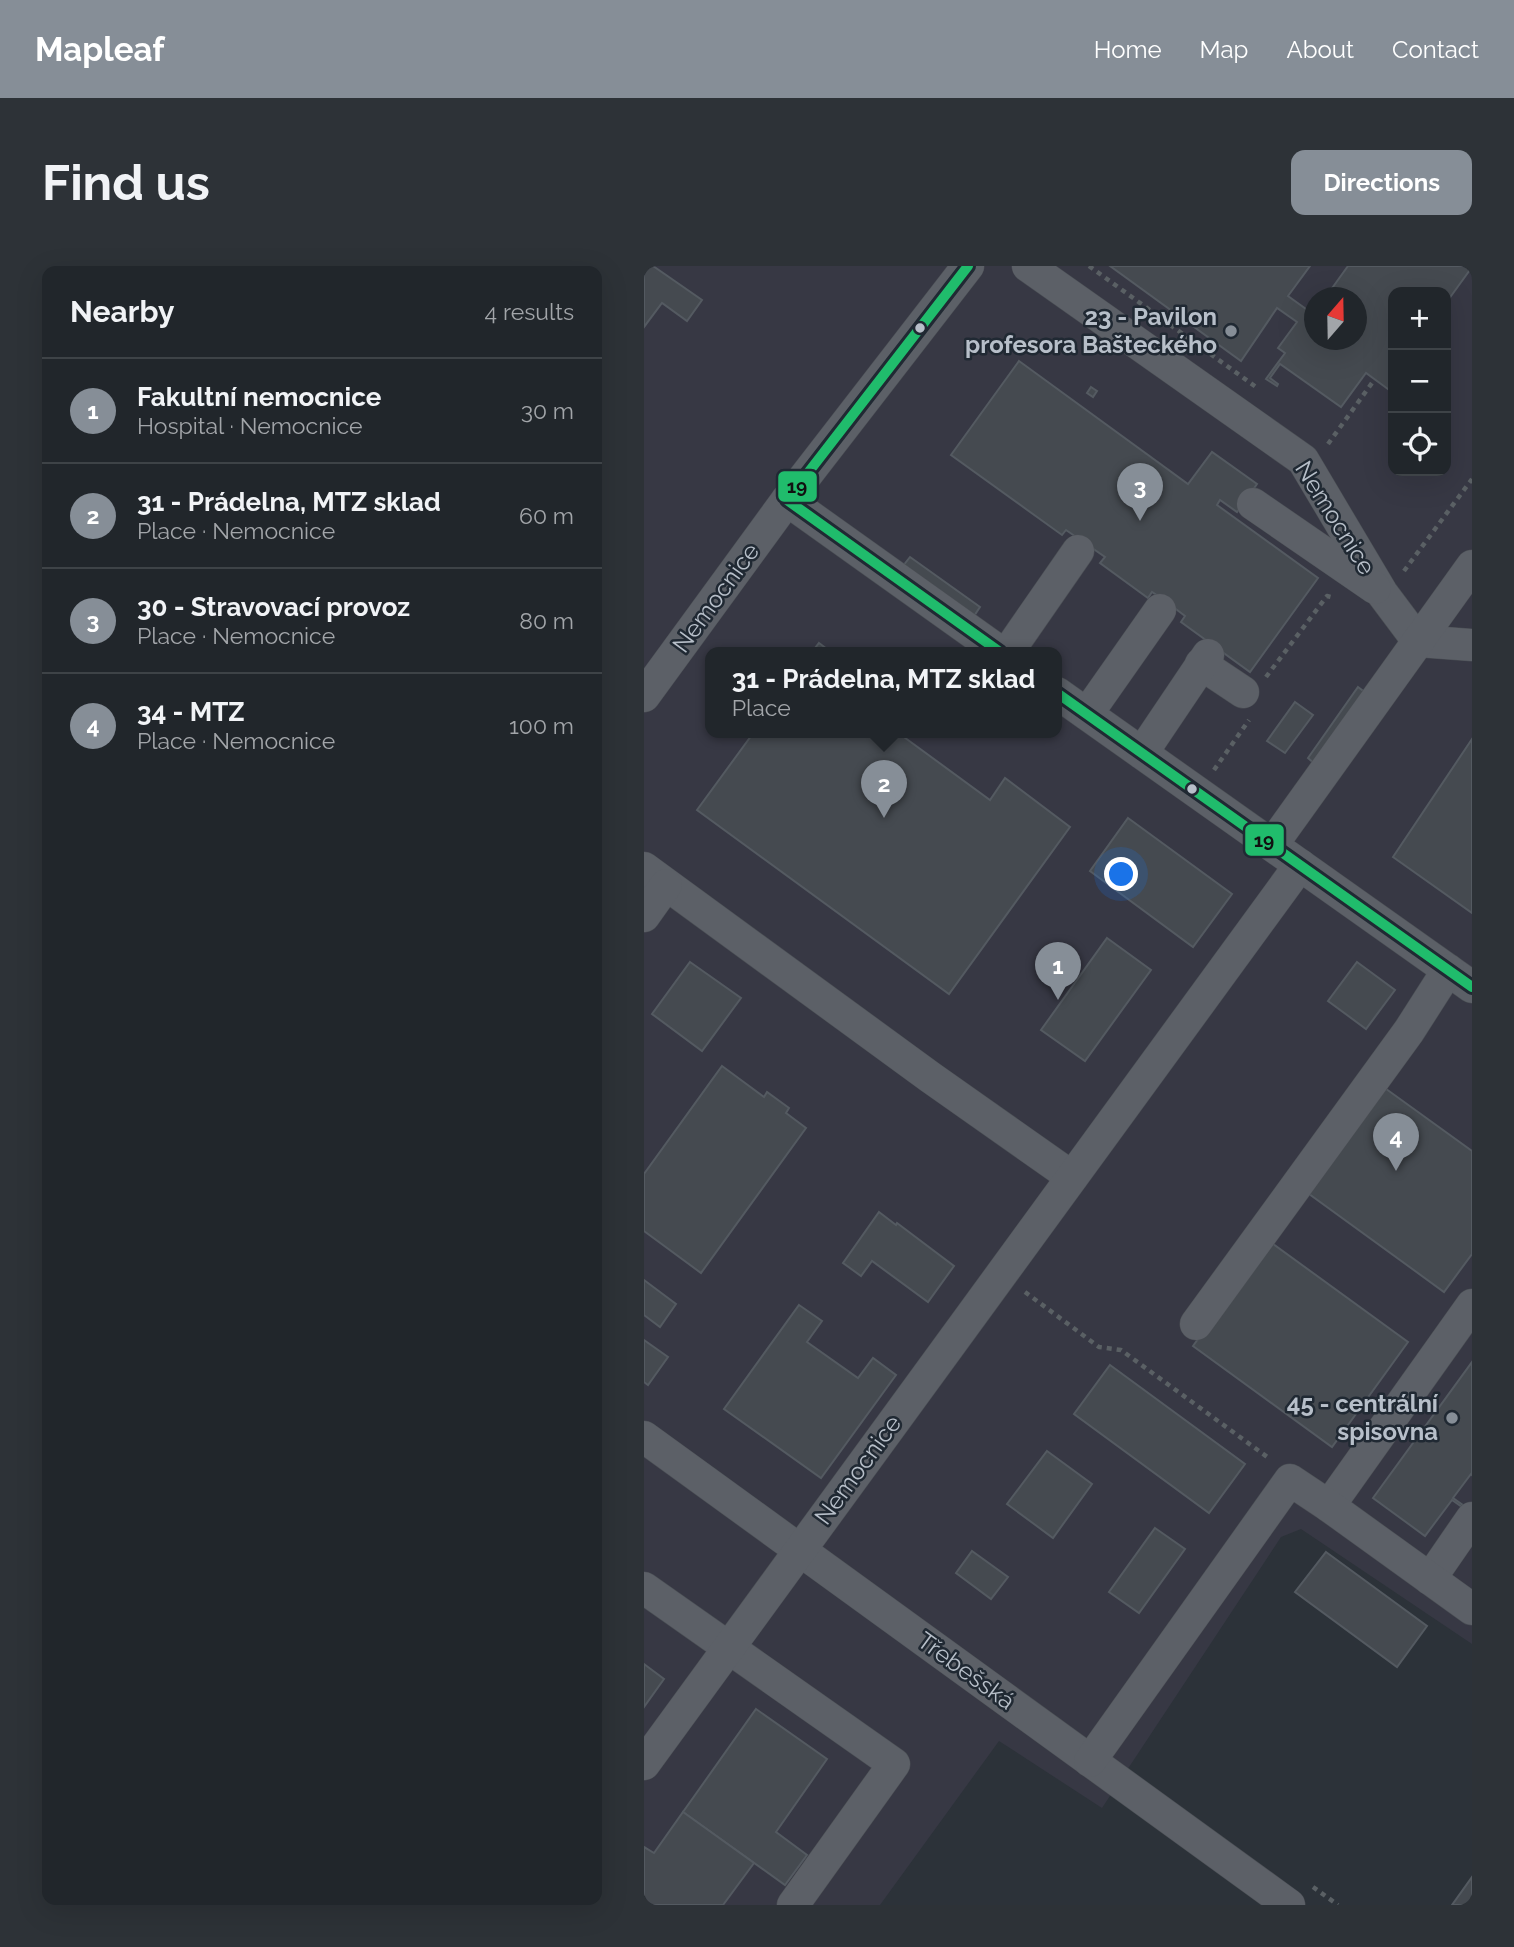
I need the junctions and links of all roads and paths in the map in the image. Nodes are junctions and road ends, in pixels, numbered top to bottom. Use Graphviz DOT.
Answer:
graph roads {
  1 [pos="968,266"];
  2 [pos="1028,266"];
  3 [pos="1089,266"];
  4 [pos="1372,383"];
  5 [pos="1256,387"];
  6 [pos="1325,447"];
  7 [pos="1472,479"];
  8 [pos="787,500"];
  9 [pos="1253,504"];
  10 [pos="1078,551"];
  11 [pos="1472,566"];
  12 [pos="1382,593"];
  13 [pos="1337,599"];
  14 [pos="1160,610"];
  15 [pos="1418,641"];
  16 [pos="1472,645"];
  17 [pos="993,647"];
  18 [pos="1011,647"];
  19 [pos="1254,695"];
  20 [pos="644,696"];
  21 [pos="1062,696"];
  22 [pos="1087,714"];
  23 [pos="1142,753"];
  24 [pos="1198,793"];
  25 [pos="1272,845"];
  26 [pos="1300,865"];
  27 [pos="655,876"];
  28 [pos="644,916"];
  29 [pos="1460,979"];
  30 [pos="1072,1177"];
  31 [pos="1001,1274"];
  32 [pos="1469,1317"];
  33 [pos="1196,1324"];
  34 [pos="644,1437"];
  35 [pos="1290,1480"];
  36 [pos="1329,1506"];
  37 [pos="1472,1518"];
  38 [pos="800,1550"];
  39 [pos="1430,1579"];
  40 [pos="644,1588"];
  41 [pos="1472,1609"];
  42 [pos="729,1648"];
  43 [pos="1090,1761"];
  44 [pos="644,1764"];
  45 [pos="793,1905"];
  46 [pos="1289,1905"];
  1 -- 8 [label="street, Nemocnice"];
  2 -- 12 [label="street, Nemocnice"];
  3 -- 5 [label="path"];
  4 -- 6 [label="path"];
  7 -- 12 [label="path"];
  8 -- 17 [label="street"];
  8 -- 20 [label="street, Nemocnice"];
  9 -- 12 [label="street"];
  10 -- 18 [label="street"];
  11 -- 15 [label="street"];
  12 -- 15 [label="street, Nemocnice"];
  13 -- 19 [label="path"];
  14 -- 22 [label="street"];
  15 -- 16 [label="street"];
  15 -- 25 [label="street"];
  19 -- 23 [label="street"];
  19 -- 24 [label="path"];
  21 -- 22 [label="street"];
  22 -- 23 [label="street"];
  23 -- 24 [label="street"];
  24 -- 25 [label="street"];
  25 -- 26 [label="street"];
  26 -- 29 [label="street"];
  26 -- 30 [label="street, Nemocnice"];
  27 -- 28 [label="street"];
  27 -- 30 [label="street"];
  29 -- 33 [label="street"];
  30 -- 31 [label="street, Nemocnice"];
  31 -- 35 [label="path"];
  31 -- 38 [label="street, Nemocnice"];
  32 -- 36 [label="street"];
  34 -- 38 [label="street, Třebešská"];
  35 -- 36 [label="street"];
  35 -- 43 [label="street"];
  36 -- 39 [label="street"];
  37 -- 39 [label="street"];
  38 -- 42 [label="street, Nemocnice"];
  38 -- 43 [label="street, Třebešská"];
  39 -- 41 [label="street"];
  40 -- 42 [label="street"];
  42 -- 44 [label="street, Nemocnice"];
  42 -- 45 [label="street"];
  43 -- 46 [label="street, Třebešská"];
}
